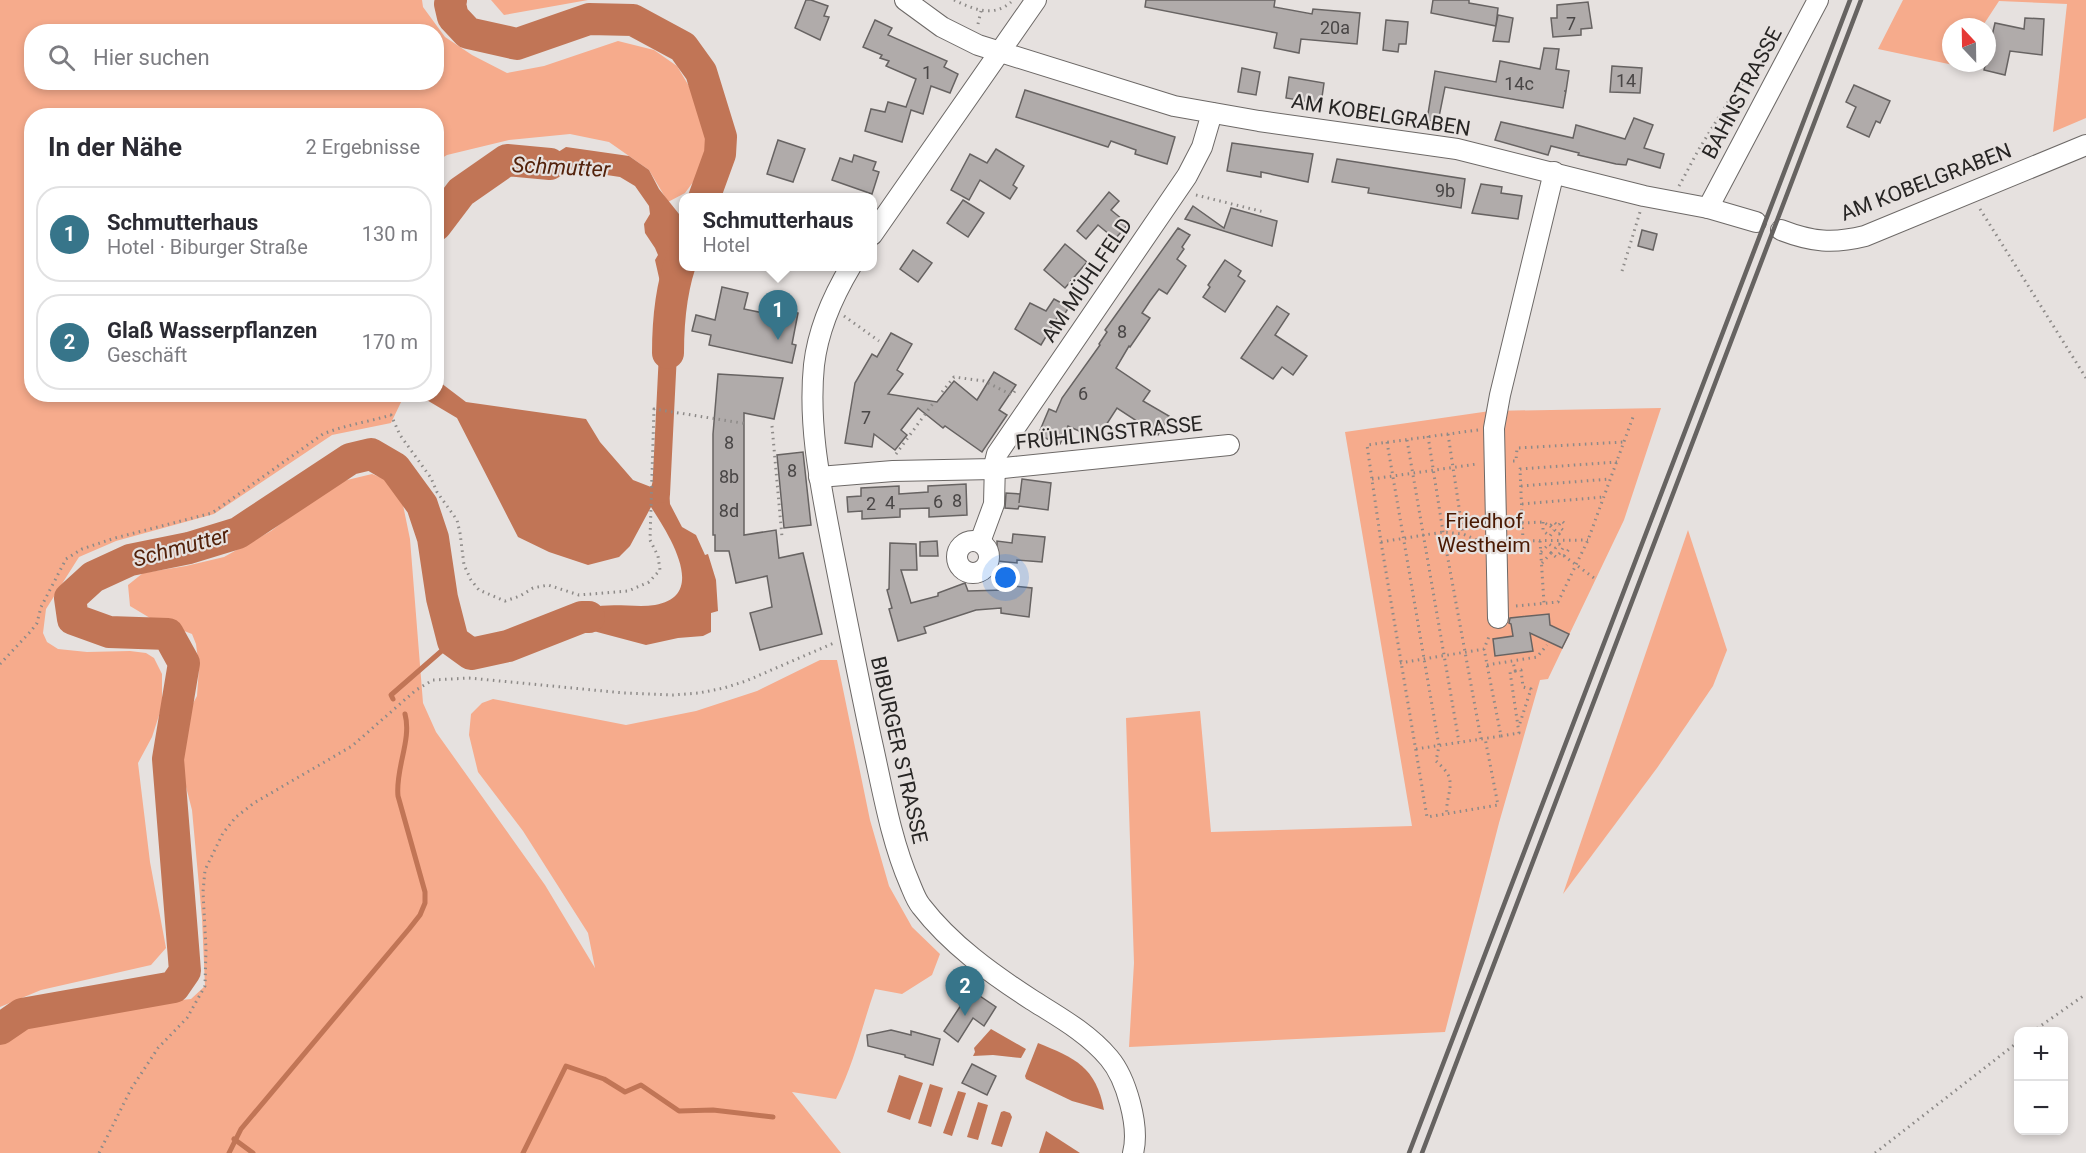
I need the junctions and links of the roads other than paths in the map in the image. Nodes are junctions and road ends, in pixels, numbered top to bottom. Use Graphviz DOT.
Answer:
graph roads {
  1 [pos="905,0"];
  2 [pos="1036,0"];
  3 [pos="1818,0"];
  4 [pos="1001,53"];
  5 [pos="1212,113"];
  6 [pos="2086,145"];
  7 [pos="1554,172"];
  8 [pos="1708,207"];
  9 [pos="1756,222"];
  10 [pos="877,229"];
  11 [pos="1781,230"];
  12 [pos="849,271"];
  13 [pos="1229,445"];
  14 [pos="994,470"];
  15 [pos="819,477"];
  16 [pos="980,542"];
  17 [pos="1498,613"];
  18 [pos="1133,1153"];
  1 -- 4 [label="street, AM KOBELGRABEN"];
  2 -- 4 [label="street"];
  3 -- 8 [label="street, BAHNSTRASSE"];
  4 -- 5 [label="street, AM KOBELGRABEN"];
  4 -- 10 [label="street"];
  5 -- 7 [label="street, AM KOBELGRABEN"];
  5 -- 14 [label="street, AM MÜHLFELD"];
  6 -- 11 [label="street, AM KOBELGRABEN"];
  7 -- 8 [label="street, AM KOBELGRABEN"];
  7 -- 17 [label="street"];
  8 -- 9 [label="street, AM KOBELGRABEN"];
  12 -- 15 [label="street, BIBURGER STRASSE"];
  13 -- 14 [label="street, FRÜHLINGSTRASSE"];
  14 -- 15 [label="street, FRÜHLINGSTRASSE"];
  14 -- 16 [label="street, FRÜHLINGSTRASSE"];
  15 -- 18 [label="street, BIBURGER STRASSE"];
}
